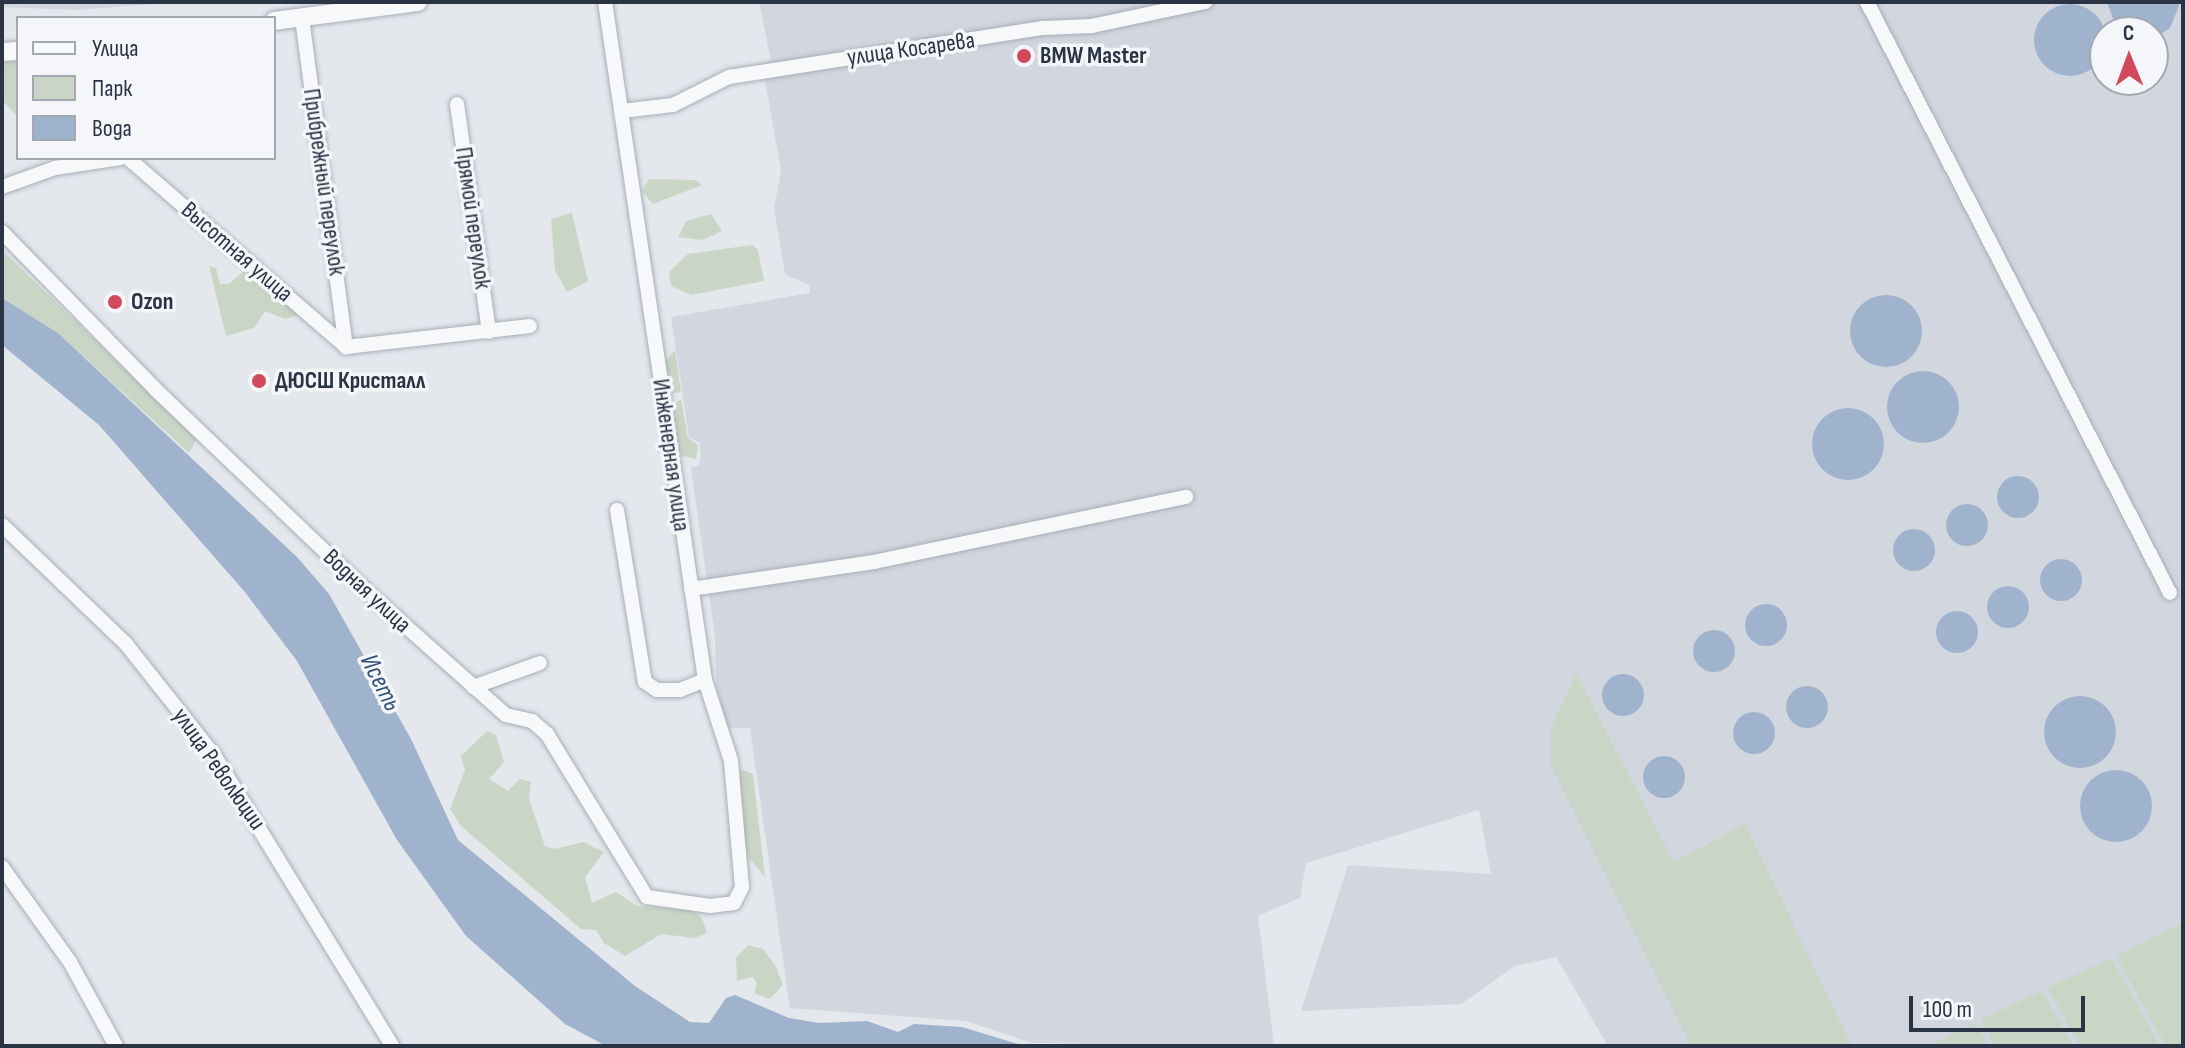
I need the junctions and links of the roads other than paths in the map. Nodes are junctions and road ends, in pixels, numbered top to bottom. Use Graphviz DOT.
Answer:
graph roads {
  1 [pos="418,2"];
  2 [pos="605,2"];
  3 [pos="1205,2"];
  4 [pos="1867,2"];
  5 [pos="302,18"];
  6 [pos="276,21"];
  7 [pos="457,104"];
  8 [pos="622,111"];
  9 [pos="107,160"];
  10 [pos="130,160"];
  11 [pos="2,187"];
  12 [pos="2,232"];
  13 [pos="530,326"];
  14 [pos="489,332"];
  15 [pos="346,347"];
  16 [pos="1186,497"];
  17 [pos="617,510"];
  18 [pos="2,525"];
  19 [pos="691,589"];
  20 [pos="2170,593"];
  21 [pos="540,663"];
  22 [pos="705,680"];
  23 [pos="473,687"];
  24 [pos="2,867"];
  25 [pos="734,903"];
  26 [pos="116,1046"];
  27 [pos="392,1046"];
  1 -- 5 [label="street"];
  2 -- 8 [label="street, Инженерная улица"];
  3 -- 8 [label="street, улица Косарева"];
  4 -- 20 [label="street"];
  5 -- 6 [label="street"];
  5 -- 15 [label="street, Прибрежный переулок"];
  7 -- 14 [label="street, Прямой переулок"];
  8 -- 19 [label="street, Инженерная улица"];
  9 -- 11 [label="street"];
  10 -- 15 [label="street, Высотная улица"];
  12 -- 23 [label="street, Водная улица"];
  13 -- 14 [label="street"];
  14 -- 15 [label="street"];
  16 -- 19 [label="street"];
  17 -- 22 [label="street"];
  18 -- 27 [label="street, улица Революции"];
  19 -- 22 [label="street, Инженерная улица"];
  21 -- 23 [label="street"];
  22 -- 25 [label="street, Инженерная улица"];
  23 -- 25 [label="street, Водная улица"];
  24 -- 26 [label="street"];
}
